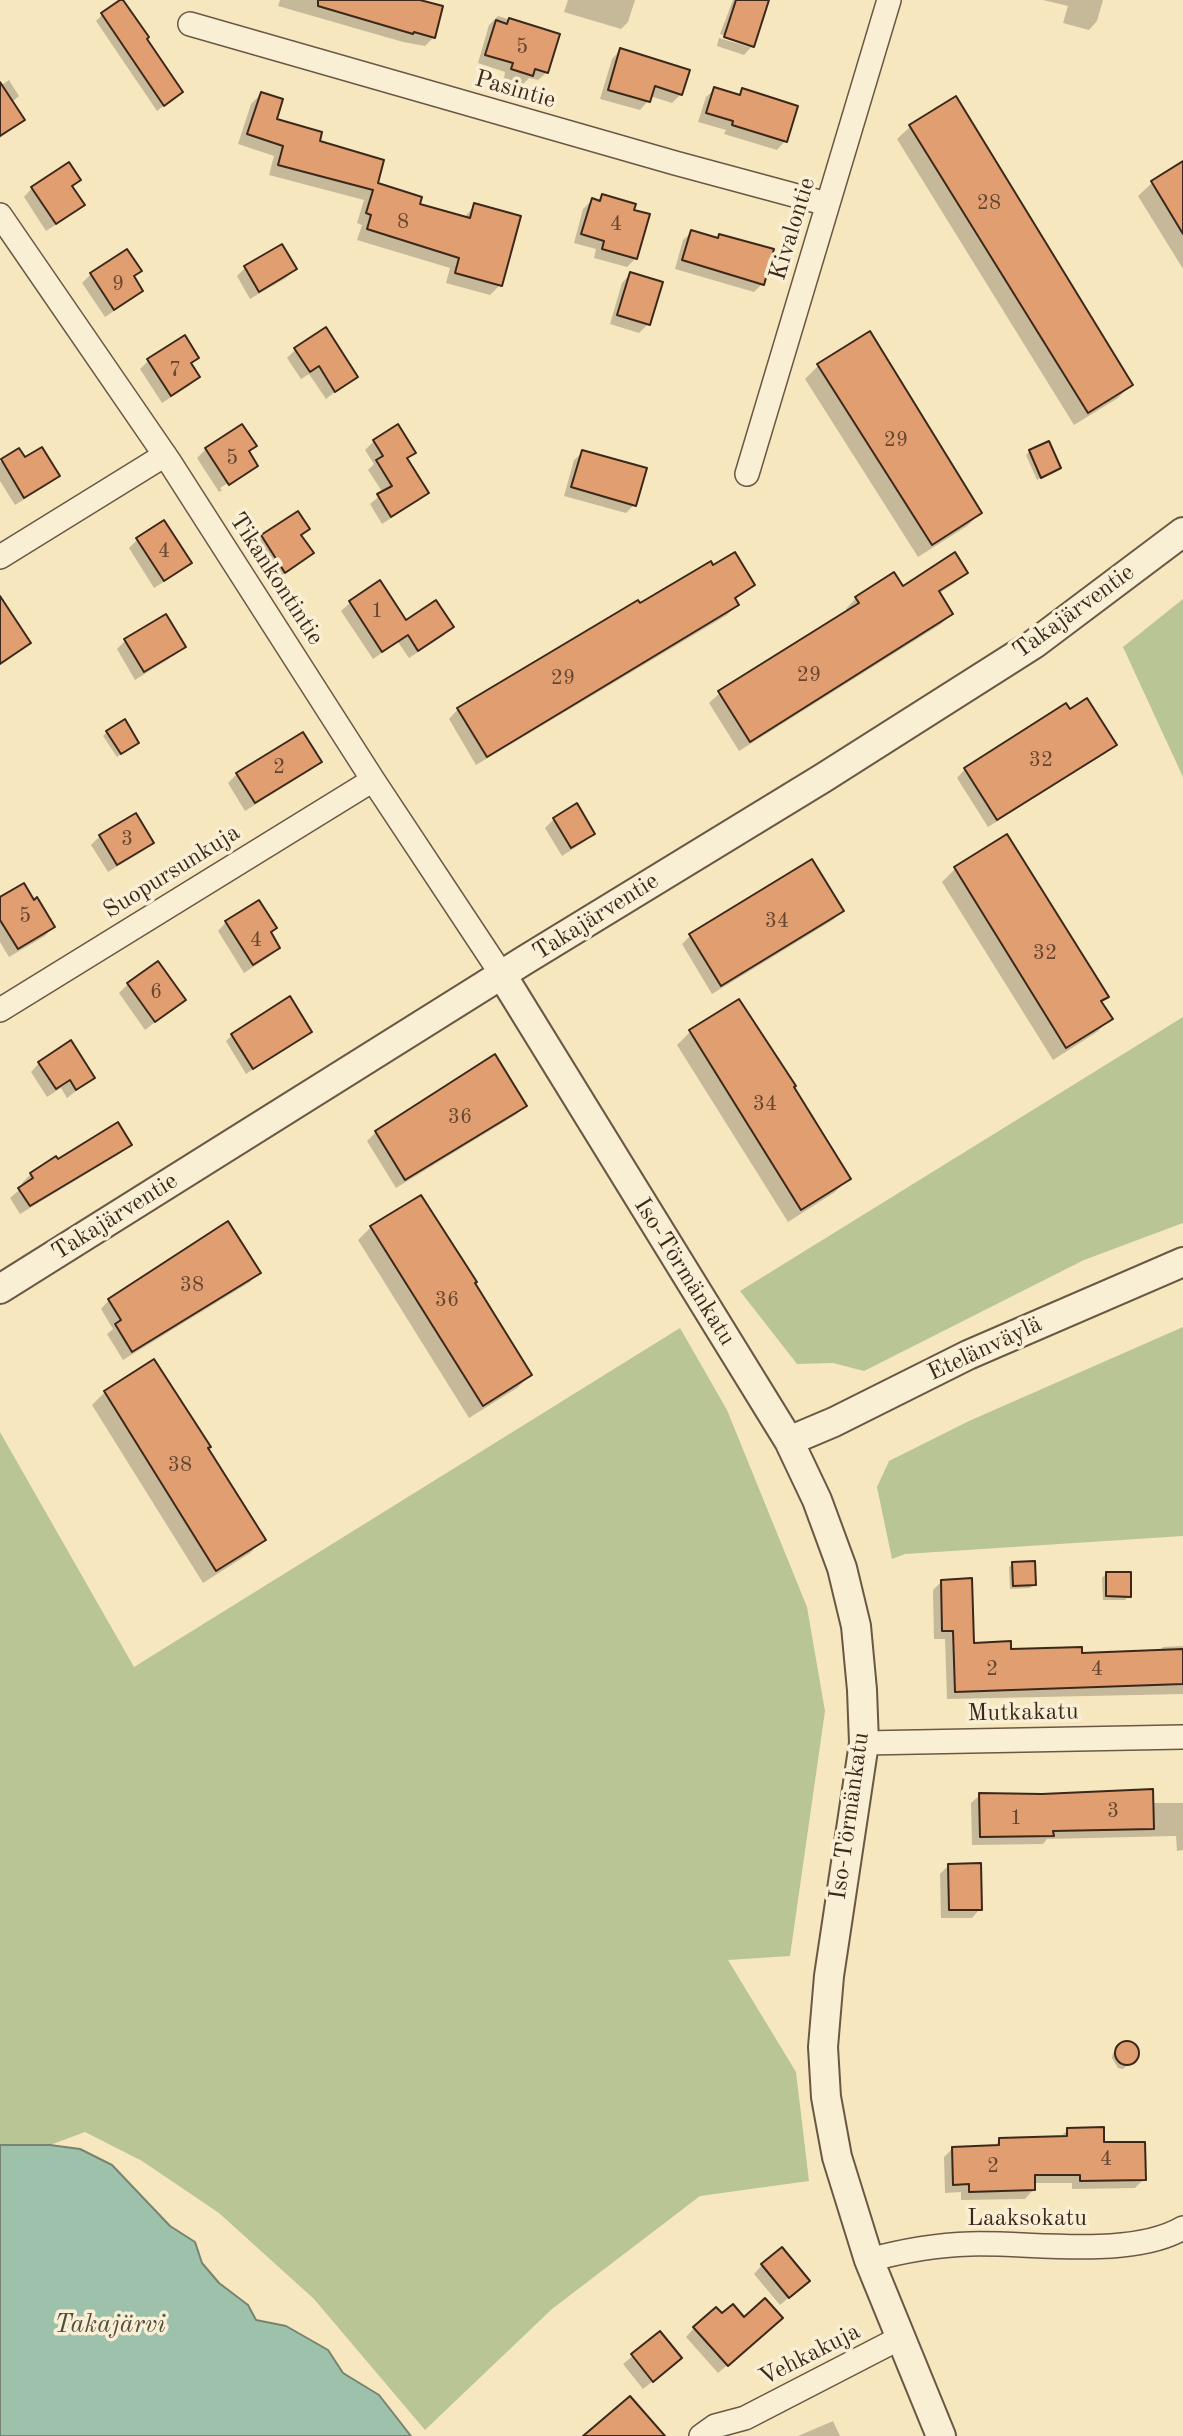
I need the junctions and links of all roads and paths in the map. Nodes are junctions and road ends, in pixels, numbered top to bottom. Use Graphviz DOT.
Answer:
graph roads {
  1 [pos="888,0"];
  2 [pos="190,24"];
  3 [pos="827,204"];
  4 [pos="0,215"];
  5 [pos="165,455"];
  6 [pos="747,474"];
  7 [pos="1183,532"];
  8 [pos="0,557"];
  9 [pos="373,780"];
  10 [pos="502,975"];
  11 [pos="0,1010"];
  12 [pos="1183,1262"];
  13 [pos="0,1289"];
  14 [pos="789,1441"];
  15 [pos="1183,1737"];
  16 [pos="864,1743"];
  17 [pos="1183,2228"];
  18 [pos="869,2260"];
  19 [pos="900,2338"];
  20 [pos="743,2427"];
  21 [pos="701,2436"];
  22 [pos="941,2436"];
  1 -- 3 [label="street, Kivalontie"];
  2 -- 3 [label="street, Pasintie"];
  3 -- 6 [label="street, Kivalontie"];
  4 -- 5 [label="street, Tikankontintie"];
  5 -- 8 [label="street"];
  5 -- 9 [label="street, Tikankontintie"];
  7 -- 10 [label="street, Takajärventie"];
  9 -- 10 [label="street, Tikankontintie"];
  9 -- 11 [label="street, Suopursunkuja"];
  10 -- 13 [label="street, Takajärventie"];
  10 -- 14 [label="street, Iso-Törmänkatu"];
  12 -- 14 [label="street, Etelänväylä"];
  14 -- 16 [label="street, Iso-Törmänkatu"];
  15 -- 16 [label="street, Mutkakatu"];
  16 -- 18 [label="street, Iso-Törmänkatu"];
  17 -- 18 [label="street, Laaksokatu"];
  18 -- 19 [label="street, Iso-Törmänkatu"];
  19 -- 20 [label="street, Vehkakuja"];
  19 -- 22 [label="street, Iso-Törmänkatu"];
  20 -- 21 [label="street, Vehkakuja"];
}
